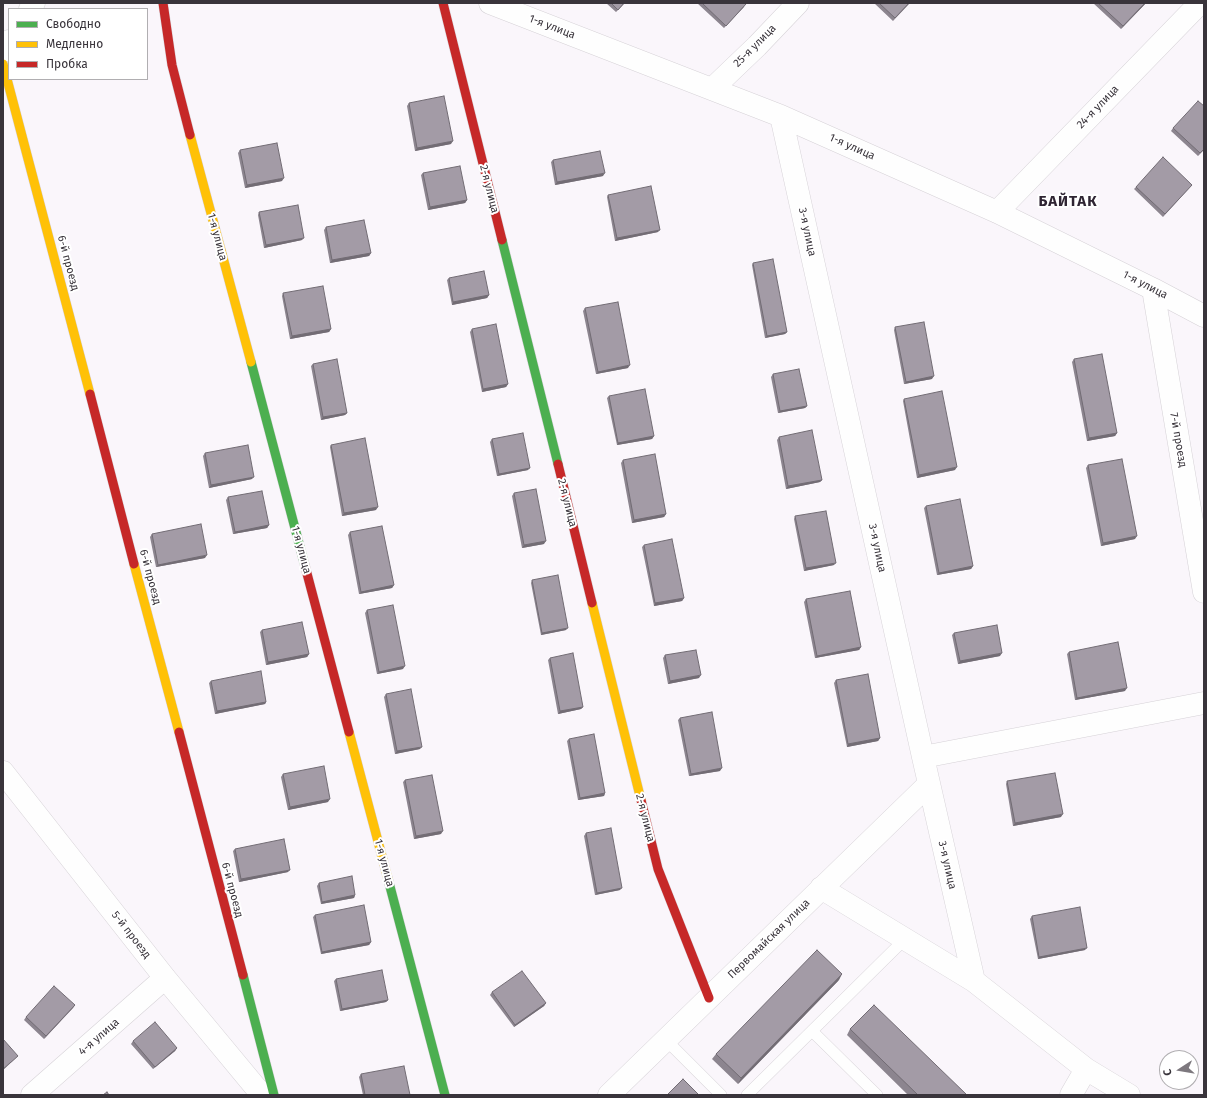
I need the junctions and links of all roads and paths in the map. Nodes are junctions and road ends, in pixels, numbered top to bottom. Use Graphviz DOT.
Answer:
graph roads {
  1 [pos="163,3"];
  2 [pos="442,3"];
  3 [pos="490,3"];
  4 [pos="798,3"];
  5 [pos="1200,3"];
  6 [pos="3,64"];
  7 [pos="712,89"];
  8 [pos="781,116"];
  9 [pos="997,212"];
  10 [pos="1153,289"];
  11 [pos="1204,316"];
  12 [pos="1204,592"];
  13 [pos="1204,703"];
  14 [pos="923,757"];
  15 [pos="3,772"];
  16 [pos="929,784"];
  17 [pos="821,888"];
  18 [pos="905,938"];
  19 [pos="165,978"];
  20 [pos="974,980"];
  21 [pos="709,998"];
  22 [pos="812,1031"];
  23 [pos="666,1040"];
  24 [pos="1086,1069"];
  25 [pos="32,1095"];
  26 [pos="262,1095"];
  27 [pos="274,1095"];
  28 [pos="445,1095"];
  29 [pos="609,1095"];
  30 [pos="721,1095"];
  31 [pos="747,1095"];
  32 [pos="877,1095"];
  33 [pos="1070,1095"];
  34 [pos="1128,1095"];
  1 -- 28 [label="street, 1-я улица"];
  2 -- 21 [label="street, 2-я улица"];
  3 -- 7 [label="street, 1-я улица"];
  4 -- 7 [label="street, 25-я улица"];
  5 -- 9 [label="street, 24-я улица"];
  6 -- 27 [label="street, 6-й проезд"];
  7 -- 8 [label="street, 1-я улица"];
  8 -- 9 [label="street, 1-я улица"];
  8 -- 14 [label="street, 3-я улица"];
  9 -- 10 [label="street, 1-я улица"];
  10 -- 11 [label="street, 1-я улица"];
  10 -- 12 [label="street, 7-й проезд"];
  13 -- 14 [label="street"];
  14 -- 16 [label="street, 3-я улица"];
  15 -- 19 [label="street, 5-й проезд"];
  16 -- 17 [label="street, Первомайская улица"];
  16 -- 20 [label="street, 3-я улица"];
  17 -- 18 [label="street"];
  17 -- 21 [label="street, Первомайская улица"];
  18 -- 20 [label="street"];
  18 -- 22 [label="lane"];
  19 -- 25 [label="street, 4-я улица"];
  19 -- 26 [label="street, 5-й проезд"];
  20 -- 24 [label="street"];
  21 -- 23 [label="street, Первомайская улица"];
  22 -- 31 [label="lane"];
  22 -- 32 [label="lane"];
  23 -- 29 [label="street, Первомайская улица"];
  23 -- 30 [label="lane"];
  24 -- 33 [label="street"];
  24 -- 34 [label="street"];
}
